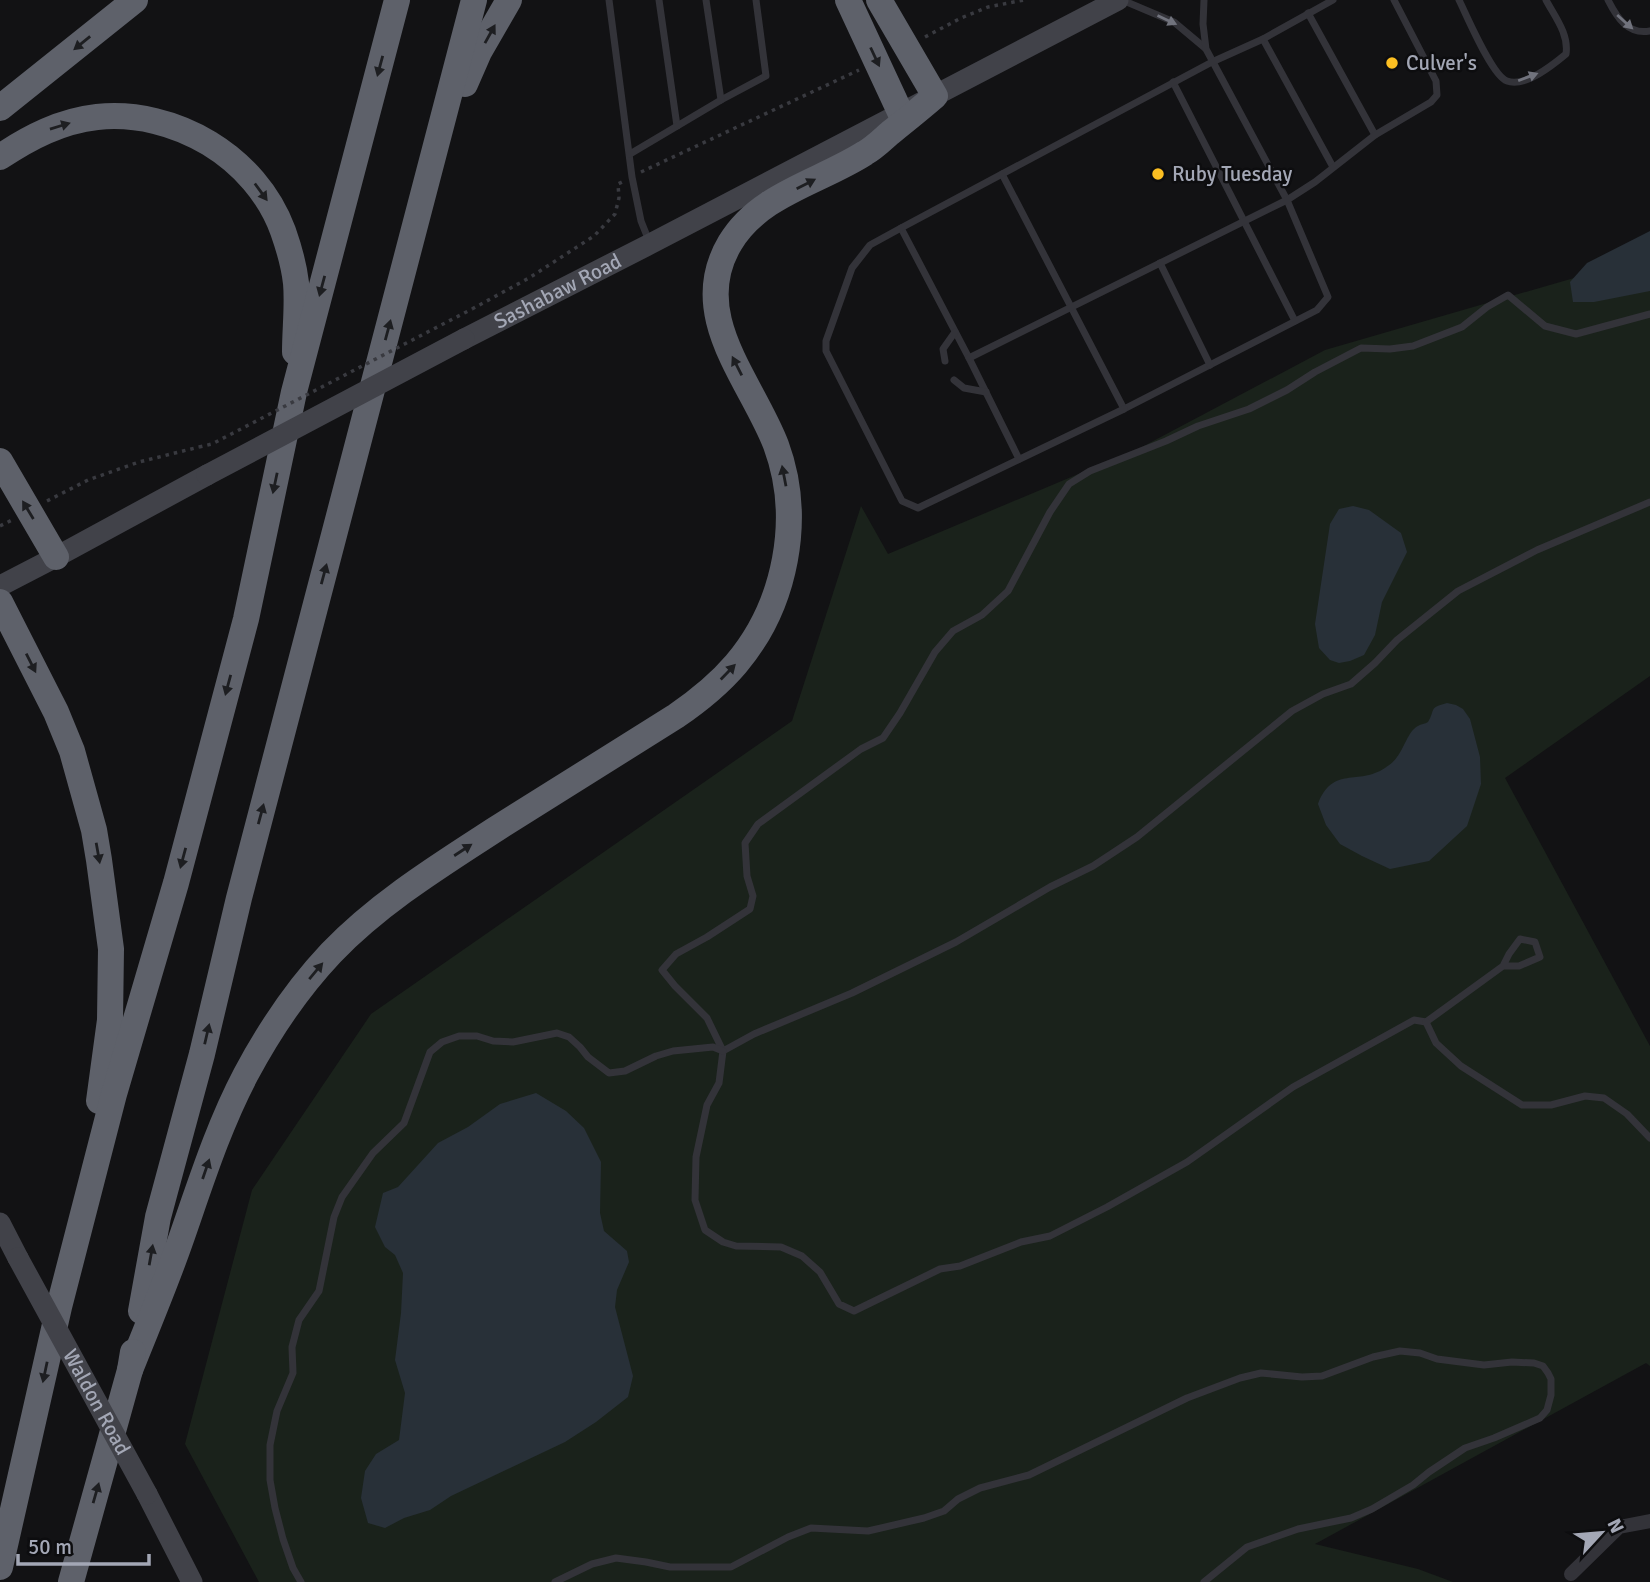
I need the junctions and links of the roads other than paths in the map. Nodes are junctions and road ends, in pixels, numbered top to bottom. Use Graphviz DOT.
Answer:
graph roads {
  1 [pos="135,0"];
  2 [pos="397,0"];
  3 [pos="474,0"];
  4 [pos="509,0"];
  5 [pos="609,0"];
  6 [pos="659,0"];
  7 [pos="706,0"];
  8 [pos="756,0"];
  9 [pos="848,0"];
  10 [pos="879,0"];
  11 [pos="1120,0"];
  12 [pos="1204,0"];
  13 [pos="1333,0"];
  14 [pos="1394,0"];
  15 [pos="1459,0"];
  16 [pos="1546,0"];
  17 [pos="1608,0"];
  18 [pos="1308,13"];
  19 [pos="1650,31"];
  20 [pos="1263,39"];
  21 [pos="1206,49"];
  22 [pos="1212,62"];
  23 [pos="1173,82"];
  24 [pos="935,96"];
  25 [pos="720,100"];
  26 [pos="0,108"];
  27 [pos="901,114"];
  28 [pos="677,126"];
  29 [pos="1375,135"];
  30 [pos="630,154"];
  31 [pos="0,157"];
  32 [pos="432,163"];
  33 [pos="1333,167"];
  34 [pos="1002,174"];
  35 [pos="1287,200"];
  36 [pos="1243,221"];
  37 [pos="901,228"];
  38 [pos="650,244"];
  39 [pos="1160,263"];
  40 [pos="1071,308"];
  41 [pos="1650,314"];
  42 [pos="1295,321"];
  43 [pos="956,332"];
  44 [pos="969,358"];
  45 [pos="945,361"];
  46 [pos="1210,365"];
  47 [pos="954,380"];
  48 [pos="294,392"];
  49 [pos="986,392"];
  50 [pos="1124,408"];
  51 [pos="1019,459"];
  52 [pos="0,461"];
  53 [pos="1650,502"];
  54 [pos="56,558"];
  55 [pos="0,586"];
  56 [pos="0,602"];
  57 [pos="1503,967"];
  58 [pos="1426,1022"];
  59 [pos="723,1051"];
  60 [pos="1650,1138"];
  61 [pos="0,1223"];
  62 [pos="66,1282"];
  63 [pos="130,1370"];
  64 [pos="1650,1521"];
  65 [pos="0,1567"];
  66 [pos="1571,1574"];
  67 [pos="71,1582"];
  68 [pos="192,1582"];
  69 [pos="300,1582"];
  70 [pos="555,1582"];
  71 [pos="1204,1582"];
  1 -- 26 [label="highway, one-way"];
  2 -- 48 [label="highway, one-way"];
  3 -- 32 [label="highway"];
  32 -- 4 [label="highway, one-way"];
  5 -- 30 [label="lane"];
  6 -- 28 [label="lane"];
  7 -- 25 [label="lane"];
  8 -- 25 [label="lane"];
  9 -- 27 [label="highway, one-way"];
  10 -- 24 [label="highway"];
  11 -- 21 [label="lane, one-way"];
  11 -- 24 [label="main road, Sashabaw Road"];
  12 -- 21 [label="lane"];
  13 -- 18 [label="lane"];
  14 -- 29 [label="lane"];
  15 -- 16 [label="lane, one-way"];
  17 -- 19 [label="lane, one-way"];
  18 -- 20 [label="lane"];
  18 -- 29 [label="lane"];
  20 -- 22 [label="lane"];
  20 -- 33 [label="lane"];
  21 -- 22 [label="lane"];
  22 -- 23 [label="lane"];
  22 -- 35 [label="lane"];
  23 -- 34 [label="lane"];
  23 -- 36 [label="lane"];
  24 -- 27 [label="main road, Sashabaw Road"];
  63 -- 24 [label="highway, one-way"];
  25 -- 28 [label="lane"];
  27 -- 38 [label="main road, Sashabaw Road"];
  28 -- 30 [label="lane"];
  29 -- 33 [label="lane"];
  30 -- 38 [label="lane"];
  31 -- 48 [label="highway, one-way"];
  63 -- 32 [label="highway, one-way"];
  33 -- 35 [label="lane"];
  34 -- 37 [label="lane"];
  34 -- 40 [label="lane"];
  35 -- 36 [label="lane"];
  35 -- 42 [label="lane"];
  36 -- 39 [label="lane"];
  36 -- 42 [label="lane"];
  37 -- 43 [label="lane"];
  37 -- 51 [label="lane"];
  38 -- 54 [label="main road, Sashabaw Road, bridge"];
  39 -- 40 [label="lane"];
  39 -- 46 [label="lane"];
  40 -- 44 [label="lane"];
  40 -- 50 [label="lane"];
  41 -- 59 [label="lane"];
  42 -- 46 [label="lane"];
  43 -- 44 [label="lane"];
  43 -- 45 [label="lane"];
  44 -- 49 [label="lane"];
  46 -- 50 [label="lane"];
  47 -- 49 [label="lane"];
  48 -- 62 [label="highway, one-way"];
  49 -- 51 [label="lane"];
  50 -- 51 [label="lane"];
  54 -- 52 [label="highway, one-way"];
  53 -- 59 [label="lane"];
  54 -- 55 [label="main road, Sashabaw Road"];
  56 -- 62 [label="highway, one-way"];
  57 -- 57 [label="lane"];
  57 -- 58 [label="lane"];
  58 -- 59 [label="lane"];
  58 -- 60 [label="lane"];
  59 -- 69 [label="lane"];
  61 -- 68 [label="main road, Waldon Road, bridge"];
  62 -- 65 [label="highway, one-way"];
  67 -- 63 [label="highway, one-way"];
  64 -- 66 [label="street"];
  70 -- 71 [label="lane"];
}
